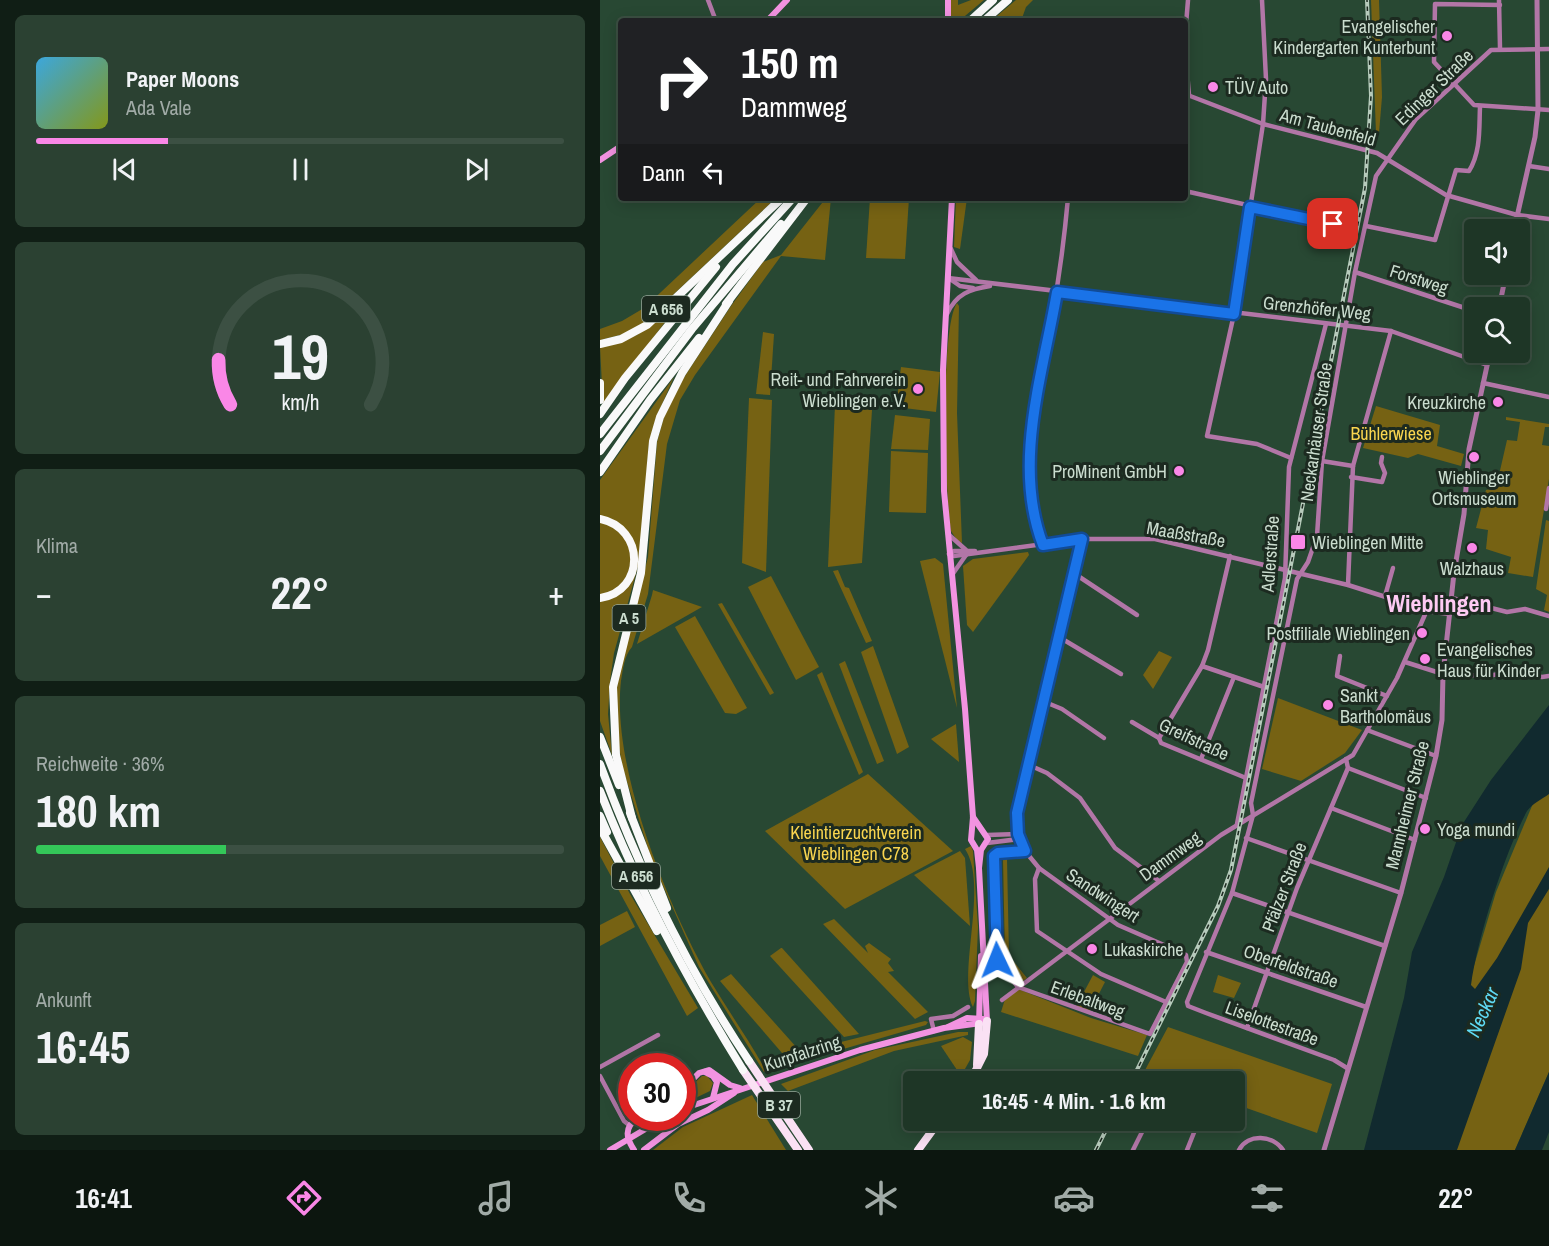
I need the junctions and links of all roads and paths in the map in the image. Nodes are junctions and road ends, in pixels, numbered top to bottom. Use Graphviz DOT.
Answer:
graph roads {
  1 [pos="708,0"];
  2 [pos="787,0"];
  3 [pos="948,0"];
  4 [pos="993,0"];
  5 [pos="1008,0"];
  6 [pos="1188,0"];
  7 [pos="1262,0"];
  8 [pos="1537,0"];
  9 [pos="1501,2"];
  10 [pos="715,18"];
  11 [pos="769,18"];
  12 [pos="948,18"];
  13 [pos="973,18"];
  14 [pos="987,18"];
  15 [pos="1187,18"];
  16 [pos="1500,48"];
  17 [pos="1538,48"];
  18 [pos="1549,49"];
  19 [pos="1454,83"];
  20 [pos="1188,95"];
  21 [pos="1480,107"];
  22 [pos="1538,110"];
  23 [pos="1549,110"];
  24 [pos="1263,123"];
  25 [pos="618,148"];
  26 [pos="1388,159"];
  27 [pos="600,160"];
  28 [pos="1529,166"];
  29 [pos="1549,169"];
  30 [pos="1188,192"];
  31 [pos="1446,195"];
  32 [pos="779,201"];
  33 [pos="790,201"];
  34 [pos="803,201"];
  35 [pos="804,201"];
  36 [pos="952,201"];
  37 [pos="1068,201"];
  38 [pos="1250,207"];
  39 [pos="1517,215"];
  40 [pos="1516,219"];
  41 [pos="1549,219"];
  42 [pos="1366,226"];
  43 [pos="1354,229"];
  44 [pos="746,233"];
  45 [pos="951,249"];
  46 [pos="1355,272"];
  47 [pos="948,278"];
  48 [pos="978,282"];
  49 [pos="995,285"];
  50 [pos="975,288"];
  51 [pos="1057,292"];
  52 [pos="729,301"];
  53 [pos="1464,308"];
  54 [pos="1234,314"];
  55 [pos="945,319"];
  56 [pos="1326,324"];
  57 [pos="1346,325"];
  58 [pos="1391,331"];
  59 [pos="600,344"];
  60 [pos="1487,365"];
  61 [pos="600,383"];
  62 [pos="1483,383"];
  63 [pos="1549,397"];
  64 [pos="600,400"];
  65 [pos="600,414"];
  66 [pos="600,434"];
  67 [pos="600,452"];
  68 [pos="1382,457"];
  69 [pos="1291,458"];
  70 [pos="1322,461"];
  71 [pos="1353,466"];
  72 [pos="600,472"];
  73 [pos="1351,477"];
  74 [pos="1549,488"];
  75 [pos="1546,509"];
  76 [pos="600,519"];
  77 [pos="946,533"];
  78 [pos="1082,539"];
  79 [pos="1043,545"];
  80 [pos="966,552"];
  81 [pos="949,554"];
  82 [pos="1230,555"];
  83 [pos="1393,568"];
  84 [pos="1286,570"];
  85 [pos="1301,573"];
  86 [pos="1075,574"];
  87 [pos="951,578"];
  88 [pos="1348,585"];
  89 [pos="1385,596"];
  90 [pos="600,598"];
  91 [pos="1452,598"];
  92 [pos="1428,610"];
  93 [pos="1451,614"];
  94 [pos="1137,615"];
  95 [pos="1549,616"];
  96 [pos="1059,637"];
  97 [pos="1340,656"];
  98 [pos="1405,662"];
  99 [pos="1202,666"];
  100 [pos="1443,672"];
  101 [pos="1122,674"];
  102 [pos="1549,676"];
  103 [pos="1234,677"];
  104 [pos="1263,687"];
  105 [pos="1387,696"];
  106 [pos="1045,702"];
  107 [pos="1132,722"];
  108 [pos="1367,730"];
  109 [pos="600,737"];
  110 [pos="1104,738"];
  111 [pos="1159,738"];
  112 [pos="1436,756"];
  113 [pos="1201,759"];
  114 [pos="1346,759"];
  115 [pos="600,764"];
  116 [pos="1029,765"];
  117 [pos="1348,768"];
  118 [pos="1246,778"];
  119 [pos="600,791"];
  120 [pos="1426,798"];
  121 [pos="1331,808"];
  122 [pos="1253,814"];
  123 [pos="600,816"];
  124 [pos="973,817"];
  125 [pos="632,818"];
  126 [pos="1238,823"];
  127 [pos="600,828"];
  128 [pos="984,833"];
  129 [pos="973,834"];
  130 [pos="1019,836"];
  131 [pos="1246,838"];
  132 [pos="1415,840"];
  133 [pos="985,845"];
  134 [pos="975,846"];
  135 [pos="1025,851"];
  136 [pos="615,854"];
  137 [pos="1308,860"];
  138 [pos="979,868"];
  139 [pos="1040,868"];
  140 [pos="1159,881"];
  141 [pos="1232,893"];
  142 [pos="1401,893"];
  143 [pos="1288,912"];
  144 [pos="1109,918"];
  145 [pos="981,919"];
  146 [pos="672,931"];
  147 [pos="1385,946"];
  148 [pos="1066,950"];
  149 [pos="1206,952"];
  150 [pos="676,958"];
  151 [pos="1266,972"];
  152 [pos="1018,987"];
  153 [pos="980,992"];
  154 [pos="1002,1000"];
  155 [pos="1167,1002"];
  156 [pos="1186,1005"];
  157 [pos="968,1007"];
  158 [pos="1366,1007"];
  159 [pos="968,1018"];
  160 [pos="982,1021"];
  161 [pos="964,1027"];
  162 [pos="1247,1028"];
  163 [pos="944,1029"];
  164 [pos="934,1031"];
  165 [pos="658,1035"];
  166 [pos="980,1037"];
  167 [pos="748,1061"];
  168 [pos="600,1067"];
  169 [pos="1347,1068"];
  170 [pos="976,1069"];
  171 [pos="743,1070"];
  172 [pos="702,1072"];
  173 [pos="600,1076"];
  174 [pos="696,1077"];
  175 [pos="724,1080"];
  176 [pos="741,1089"];
  177 [pos="722,1095"];
  178 [pos="713,1098"];
  179 [pos="696,1104"];
  180 [pos="618,1110"];
  181 [pos="628,1131"];
  182 [pos="641,1131"];
  183 [pos="932,1131"];
  184 [pos="1142,1131"];
  185 [pos="1195,1131"];
  186 [pos="610,1150"];
  187 [pos="634,1150"];
  188 [pos="644,1150"];
  189 [pos="798,1150"];
  190 [pos="808,1150"];
  191 [pos="918,1150"];
  192 [pos="1133,1150"];
  193 [pos="1187,1150"];
  194 [pos="1239,1150"];
  195 [pos="1283,1150"];
  196 [pos="1324,1150"];
  1 -- 10 [label="street"];
  2 -- 11 [label="main road"];
  3 -- 12 [label="main road"];
  4 -- 13 [label="highway"];
  5 -- 14 [label="highway"];
  6 -- 15 [label="street"];
  7 -- 24 [label="street, Am Taubenfeld"];
  8 -- 17 [label="street"];
  9 -- 16 [label="street"];
  9 -- 19 [label="street"];
  16 -- 17 [label="street, Edinger Straße"];
  16 -- 19 [label="street, Edinger Straße"];
  17 -- 18 [label="street, Edinger Straße"];
  17 -- 22 [label="street"];
  19 -- 21 [label="street"];
  19 -- 26 [label="street, Edinger Straße"];
  20 -- 24 [label="street, Am Taubenfeld"];
  21 -- 22 [label="street"];
  21 -- 31 [label="street"];
  22 -- 23 [label="street"];
  22 -- 28 [label="street"];
  24 -- 26 [label="street, Am Taubenfeld"];
  24 -- 38 [label="street"];
  25 -- 27 [label="main road"];
  26 -- 31 [label="street, Am Taubenfeld"];
  26 -- 42 [label="street, Edinger Straße"];
  28 -- 29 [label="street"];
  28 -- 39 [label="street"];
  30 -- 38 [label="street"];
  31 -- 39 [label="street, Am Taubenfeld"];
  31 -- 42 [label="street"];
  32 -- 44 [label="highway"];
  33 -- 66 [label="highway"];
  34 -- 67 [label="highway, A 5"];
  35 -- 52 [label="highway, A 5"];
  36 -- 45 [label="main road"];
  37 -- 51 [label="street"];
  38 -- 43 [label="street"];
  38 -- 54 [label="street"];
  39 -- 40 [label="street"];
  39 -- 41 [label="street, Am Taubenfeld"];
  42 -- 46 [label="street, Edinger Straße"];
  44 -- 59 [label="highway, A 656"];
  44 -- 65 [label="highway"];
  45 -- 47 [label="main road"];
  45 -- 48 [label="street"];
  46 -- 53 [label="street, Forstweg"];
  46 -- 57 [label="street, Edinger Straße"];
  47 -- 48 [label="street, Grenzhöfer Weg"];
  47 -- 50 [label="street, Grenzhöfer Weg"];
  47 -- 55 [label="main road"];
  48 -- 49 [label="street, Grenzhöfer Weg"];
  49 -- 50 [label="street, Grenzhöfer Weg"];
  49 -- 51 [label="street, Grenzhöfer Weg"];
  50 -- 55 [label="street, Grenzhöfer Weg"];
  51 -- 54 [label="street, Grenzhöfer Weg"];
  51 -- 79 [label="street"];
  52 -- 72 [label="highway, A 5"];
  52 -- 125 [label="highway, A 5"];
  54 -- 56 [label="street, Grenzhöfer Weg"];
  54 -- 69 [label="street"];
  55 -- 77 [label="main road"];
  56 -- 57 [label="street, Grenzhöfer Weg"];
  56 -- 69 [label="street, Adlerstraße"];
  57 -- 58 [label="street, Grenzhöfer Weg"];
  57 -- 70 [label="street, Neckarhäuser Straße"];
  58 -- 60 [label="street, Grenzhöfer Weg"];
  58 -- 71 [label="street"];
  60 -- 62 [label="street, Mannheimer Straße"];
  61 -- 64 [label="highway"];
  62 -- 63 [label="street"];
  62 -- 91 [label="street, Mannheimer Straße"];
  68 -- 73 [label="street"];
  69 -- 84 [label="street, Adlerstraße"];
  70 -- 71 [label="street"];
  70 -- 85 [label="street, Neckarhäuser Straße"];
  71 -- 73 [label="street"];
  73 -- 88 [label="street"];
  74 -- 75 [label="street"];
  76 -- 90 [label="highway"];
  77 -- 80 [label="street"];
  77 -- 81 [label="main road"];
  78 -- 79 [label="street, Maaßstraße"];
  78 -- 82 [label="street, Maaßstraße"];
  78 -- 86 [label="street, Sandwingert"];
  79 -- 80 [label="street, Maaßstraße"];
  80 -- 81 [label="street, Maaßstraße"];
  80 -- 87 [label="street"];
  81 -- 87 [label="main road"];
  82 -- 84 [label="street, Maaßstraße"];
  82 -- 99 [label="street"];
  83 -- 89 [label="street"];
  84 -- 85 [label="street, Maaßstraße"];
  84 -- 104 [label="street, Adlerstraße"];
  85 -- 88 [label="street, Maaßstraße"];
  85 -- 122 [label="street, Adlerstraße"];
  86 -- 94 [label="street"];
  86 -- 96 [label="street, Sandwingert"];
  87 -- 124 [label="main road"];
  88 -- 89 [label="street, Maaßstraße"];
  89 -- 92 [label="street, Maaßstraße"];
  91 -- 93 [label="street, Mannheimer Straße"];
  91 -- 95 [label="street"];
  92 -- 93 [label="street, Maaßstraße"];
  92 -- 98 [label="street"];
  93 -- 100 [label="street, Mannheimer Straße"];
  96 -- 101 [label="street"];
  96 -- 106 [label="street, Sandwingert"];
  97 -- 105 [label="street"];
  98 -- 100 [label="street"];
  98 -- 105 [label="street"];
  99 -- 103 [label="street"];
  99 -- 111 [label="street"];
  100 -- 102 [label="street"];
  100 -- 112 [label="street, Mannheimer Straße"];
  103 -- 104 [label="street"];
  103 -- 113 [label="street"];
  104 -- 118 [label="street, Adlerstraße"];
  105 -- 108 [label="street"];
  106 -- 110 [label="street"];
  106 -- 116 [label="street, Sandwingert"];
  107 -- 111 [label="street, Greifstraße"];
  108 -- 112 [label="street"];
  108 -- 114 [label="street"];
  109 -- 125 [label="highway"];
  111 -- 113 [label="street, Greifstraße"];
  112 -- 120 [label="street, Mannheimer Straße"];
  113 -- 118 [label="street, Greifstraße"];
  114 -- 117 [label="street"];
  114 -- 122 [label="street, Dammweg"];
  115 -- 146 [label="highway, A 656"];
  116 -- 130 [label="street, Sandwingert"];
  116 -- 140 [label="street"];
  117 -- 120 [label="street"];
  117 -- 121 [label="street, Pfälzer Straße"];
  118 -- 126 [label="street, Adlerstraße"];
  119 -- 150 [label="highway, A 656"];
  120 -- 132 [label="street, Mannheimer Straße"];
  121 -- 132 [label="street"];
  121 -- 137 [label="street, Pfälzer Straße"];
  122 -- 126 [label="street, Dammweg"];
  122 -- 131 [label="street, Adlerstraße"];
  123 -- 136 [label="highway"];
  124 -- 128 [label="main road"];
  124 -- 129 [label="main road"];
  125 -- 146 [label="highway"];
  126 -- 140 [label="street, Dammweg"];
  127 -- 136 [label="highway, A 656"];
  128 -- 129 [label="main road"];
  128 -- 130 [label="street"];
  128 -- 133 [label="main road"];
  129 -- 134 [label="main road"];
  130 -- 133 [label="street"];
  130 -- 135 [label="street, Sandwingert"];
  131 -- 137 [label="street"];
  131 -- 141 [label="street, Adlerstraße"];
  132 -- 142 [label="street, Mannheimer Straße"];
  133 -- 134 [label="main road"];
  133 -- 138 [label="main road"];
  134 -- 138 [label="main road"];
  135 -- 139 [label="street, Sandwingert"];
  135 -- 152 [label="street"];
  136 -- 150 [label="highway"];
  137 -- 142 [label="street"];
  137 -- 143 [label="street, Pfälzer Straße"];
  138 -- 145 [label="main road"];
  139 -- 144 [label="street, Sandwingert"];
  139 -- 148 [label="street"];
  140 -- 144 [label="street, Dammweg"];
  141 -- 143 [label="street"];
  141 -- 149 [label="street, Adlerstraße"];
  142 -- 147 [label="street, Mannheimer Straße"];
  143 -- 147 [label="street"];
  143 -- 151 [label="street, Pfälzer Straße"];
  144 -- 148 [label="street, Dammweg"];
  144 -- 155 [label="street, Sandwingert"];
  145 -- 153 [label="main road"];
  145 -- 160 [label="main road"];
  146 -- 167 [label="highway, A 656"];
  147 -- 158 [label="street, Mannheimer Straße"];
  148 -- 152 [label="street, Dammweg"];
  148 -- 155 [label="street"];
  149 -- 151 [label="street, Oberfeldstraße"];
  149 -- 156 [label="street, Adlerstraße"];
  150 -- 171 [label="highway, A 656"];
  151 -- 158 [label="street, Oberfeldstraße"];
  151 -- 162 [label="street, Pfälzer Straße"];
  152 -- 154 [label="street, Dammweg"];
  152 -- 155 [label="street, Erlebaltweg"];
  153 -- 159 [label="main road"];
  153 -- 160 [label="main road"];
  156 -- 162 [label="street, Liselottestraße"];
  157 -- 164 [label="street"];
  158 -- 169 [label="street, Mannheimer Straße"];
  159 -- 160 [label="main road"];
  159 -- 163 [label="main road"];
  160 -- 161 [label="main road, Kurpfalzring"];
  160 -- 166 [label="highway"];
  160 -- 170 [label="highway"];
  161 -- 163 [label="main road, Kurpfalzring"];
  161 -- 166 [label="main road"];
  162 -- 169 [label="street, Liselottestraße"];
  163 -- 164 [label="main road, Kurpfalzring"];
  164 -- 176 [label="main road, Kurpfalzring"];
  165 -- 168 [label="street"];
  166 -- 170 [label="highway"];
  167 -- 190 [label="highway, B 37"];
  169 -- 196 [label="street, Mannheimer Straße"];
  171 -- 189 [label="highway, B 37"];
  172 -- 174 [label="main road"];
  172 -- 175 [label="main road"];
  172 -- 178 [label="main road"];
  173 -- 180 [label="street"];
  175 -- 176 [label="main road"];
  175 -- 177 [label="main road"];
  176 -- 177 [label="main road, Kurpfalzring"];
  176 -- 188 [label="main road"];
  177 -- 178 [label="main road, Kurpfalzring"];
  178 -- 179 [label="main road, Kurpfalzring"];
  181 -- 187 [label="main road"];
  182 -- 186 [label="main road"];
  183 -- 191 [label="highway"];
  184 -- 192 [label="street"];
  185 -- 193 [label="street"];
  194 -- 195 [label="street"];
}
